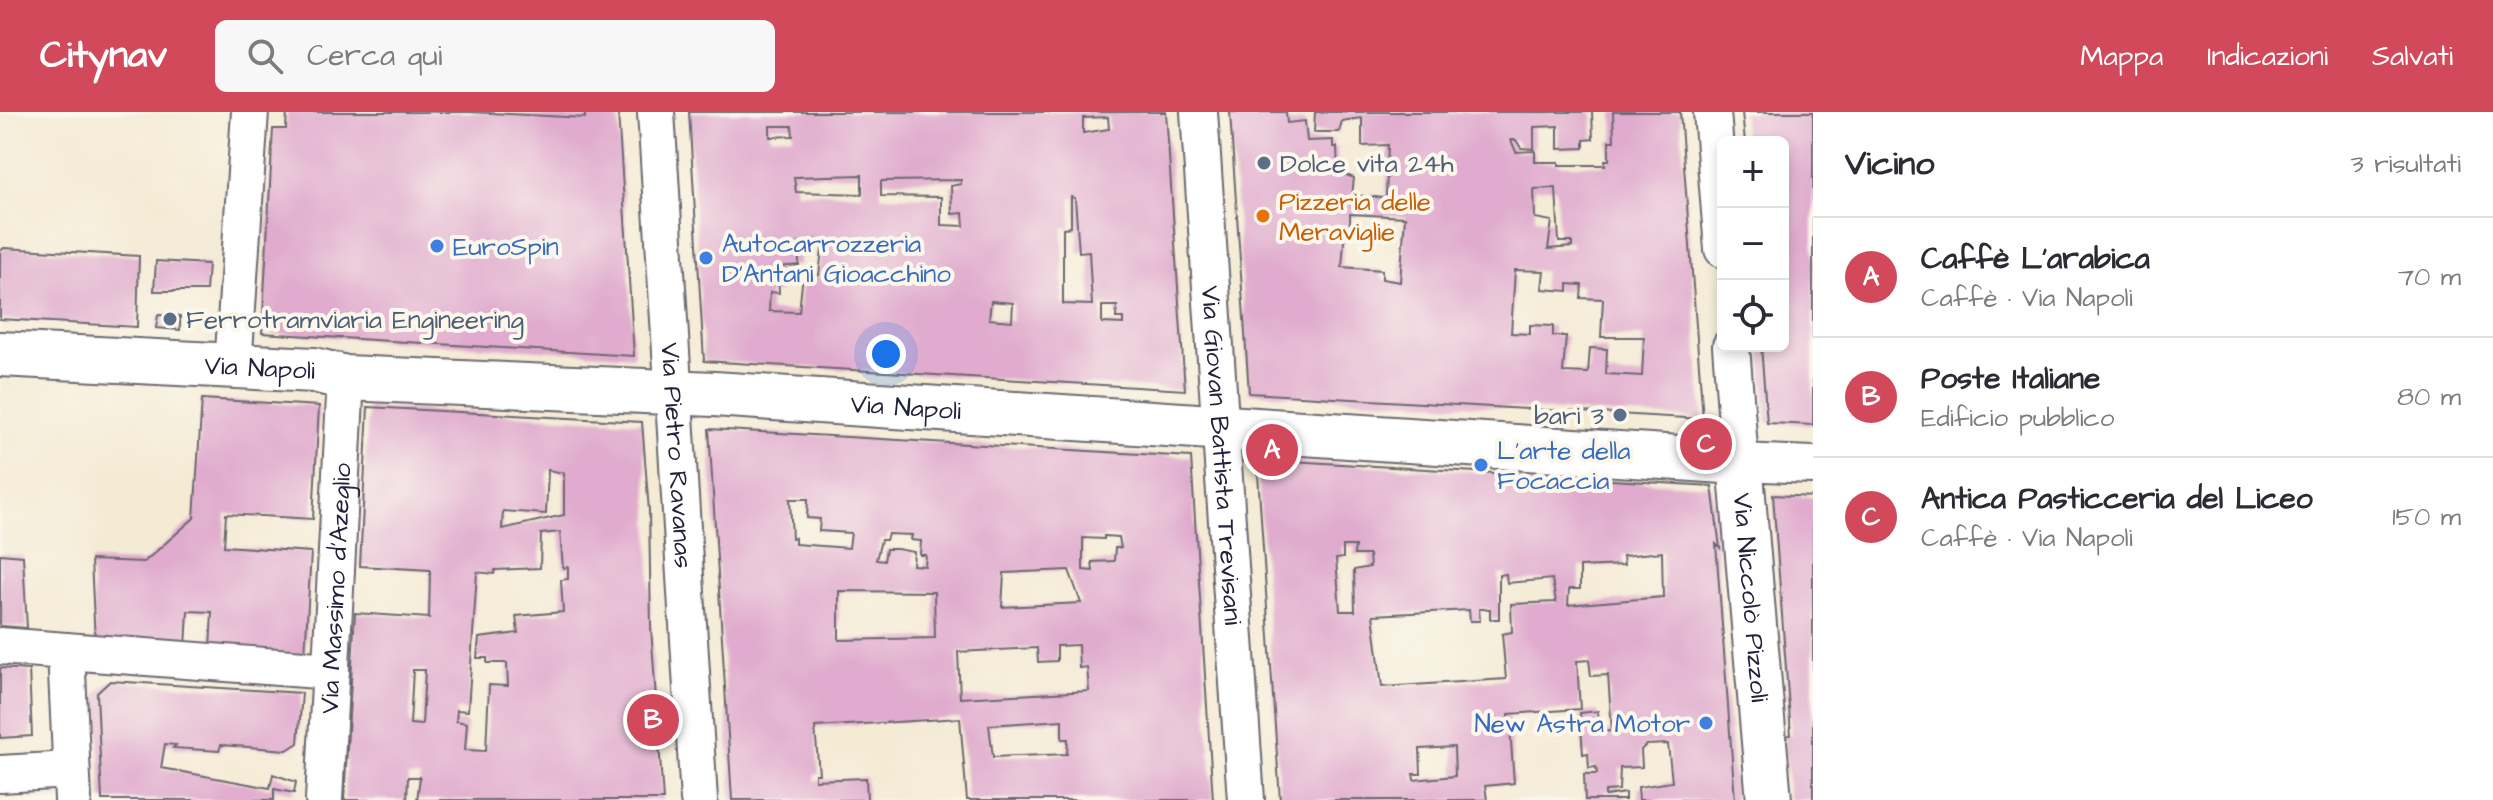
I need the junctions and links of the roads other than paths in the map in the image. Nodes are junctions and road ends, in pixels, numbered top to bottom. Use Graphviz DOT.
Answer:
graph roads {
  1 [pos="250,112"];
  2 [pos="656,112"];
  3 [pos="1199,112"];
  4 [pos="1712,112"];
  5 [pos="1720,208"];
  6 [pos="1731,352"];
  7 [pos="0,354"];
  8 [pos="233,367"];
  9 [pos="346,378"];
  10 [pos="673,393"];
  11 [pos="1220,427"];
  12 [pos="1740,462"];
  13 [pos="1813,465"];
  14 [pos="0,646"];
  15 [pos="66,651"];
  16 [pos="331,671"];
  17 [pos="0,774"];
  18 [pos="72,785"];
  19 [pos="324,799"];
  20 [pos="699,800"];
  21 [pos="1246,800"];
  22 [pos="1769,800"];
  1 -- 8 [label="street"];
  2 -- 10 [label="street, Via Pietro Ravanas"];
  3 -- 11 [label="street, Via Giovan Battista Trevisani"];
  4 -- 5 [label="street"];
  6 -- 12 [label="street, Via Niccolò Pizzoli"];
  7 -- 8 [label="street, Via Napoli"];
  8 -- 9 [label="street, Via Napoli"];
  9 -- 10 [label="street, Via Napoli"];
  9 -- 16 [label="street, Via Massimo d'Azeglio"];
  10 -- 11 [label="street, Via Napoli"];
  10 -- 20 [label="street, Via Pietro Ravanas"];
  11 -- 12 [label="street, Via Napoli"];
  11 -- 21 [label="street, Via Giovan Battista Trevisani"];
  12 -- 13 [label="street, Via Napoli"];
  12 -- 22 [label="street, Via Niccolò Pizzoli"];
  14 -- 15 [label="street"];
  15 -- 16 [label="street"];
  15 -- 18 [label="street"];
  16 -- 19 [label="street, Via Massimo d'Azeglio"];
  17 -- 18 [label="street"];
}
